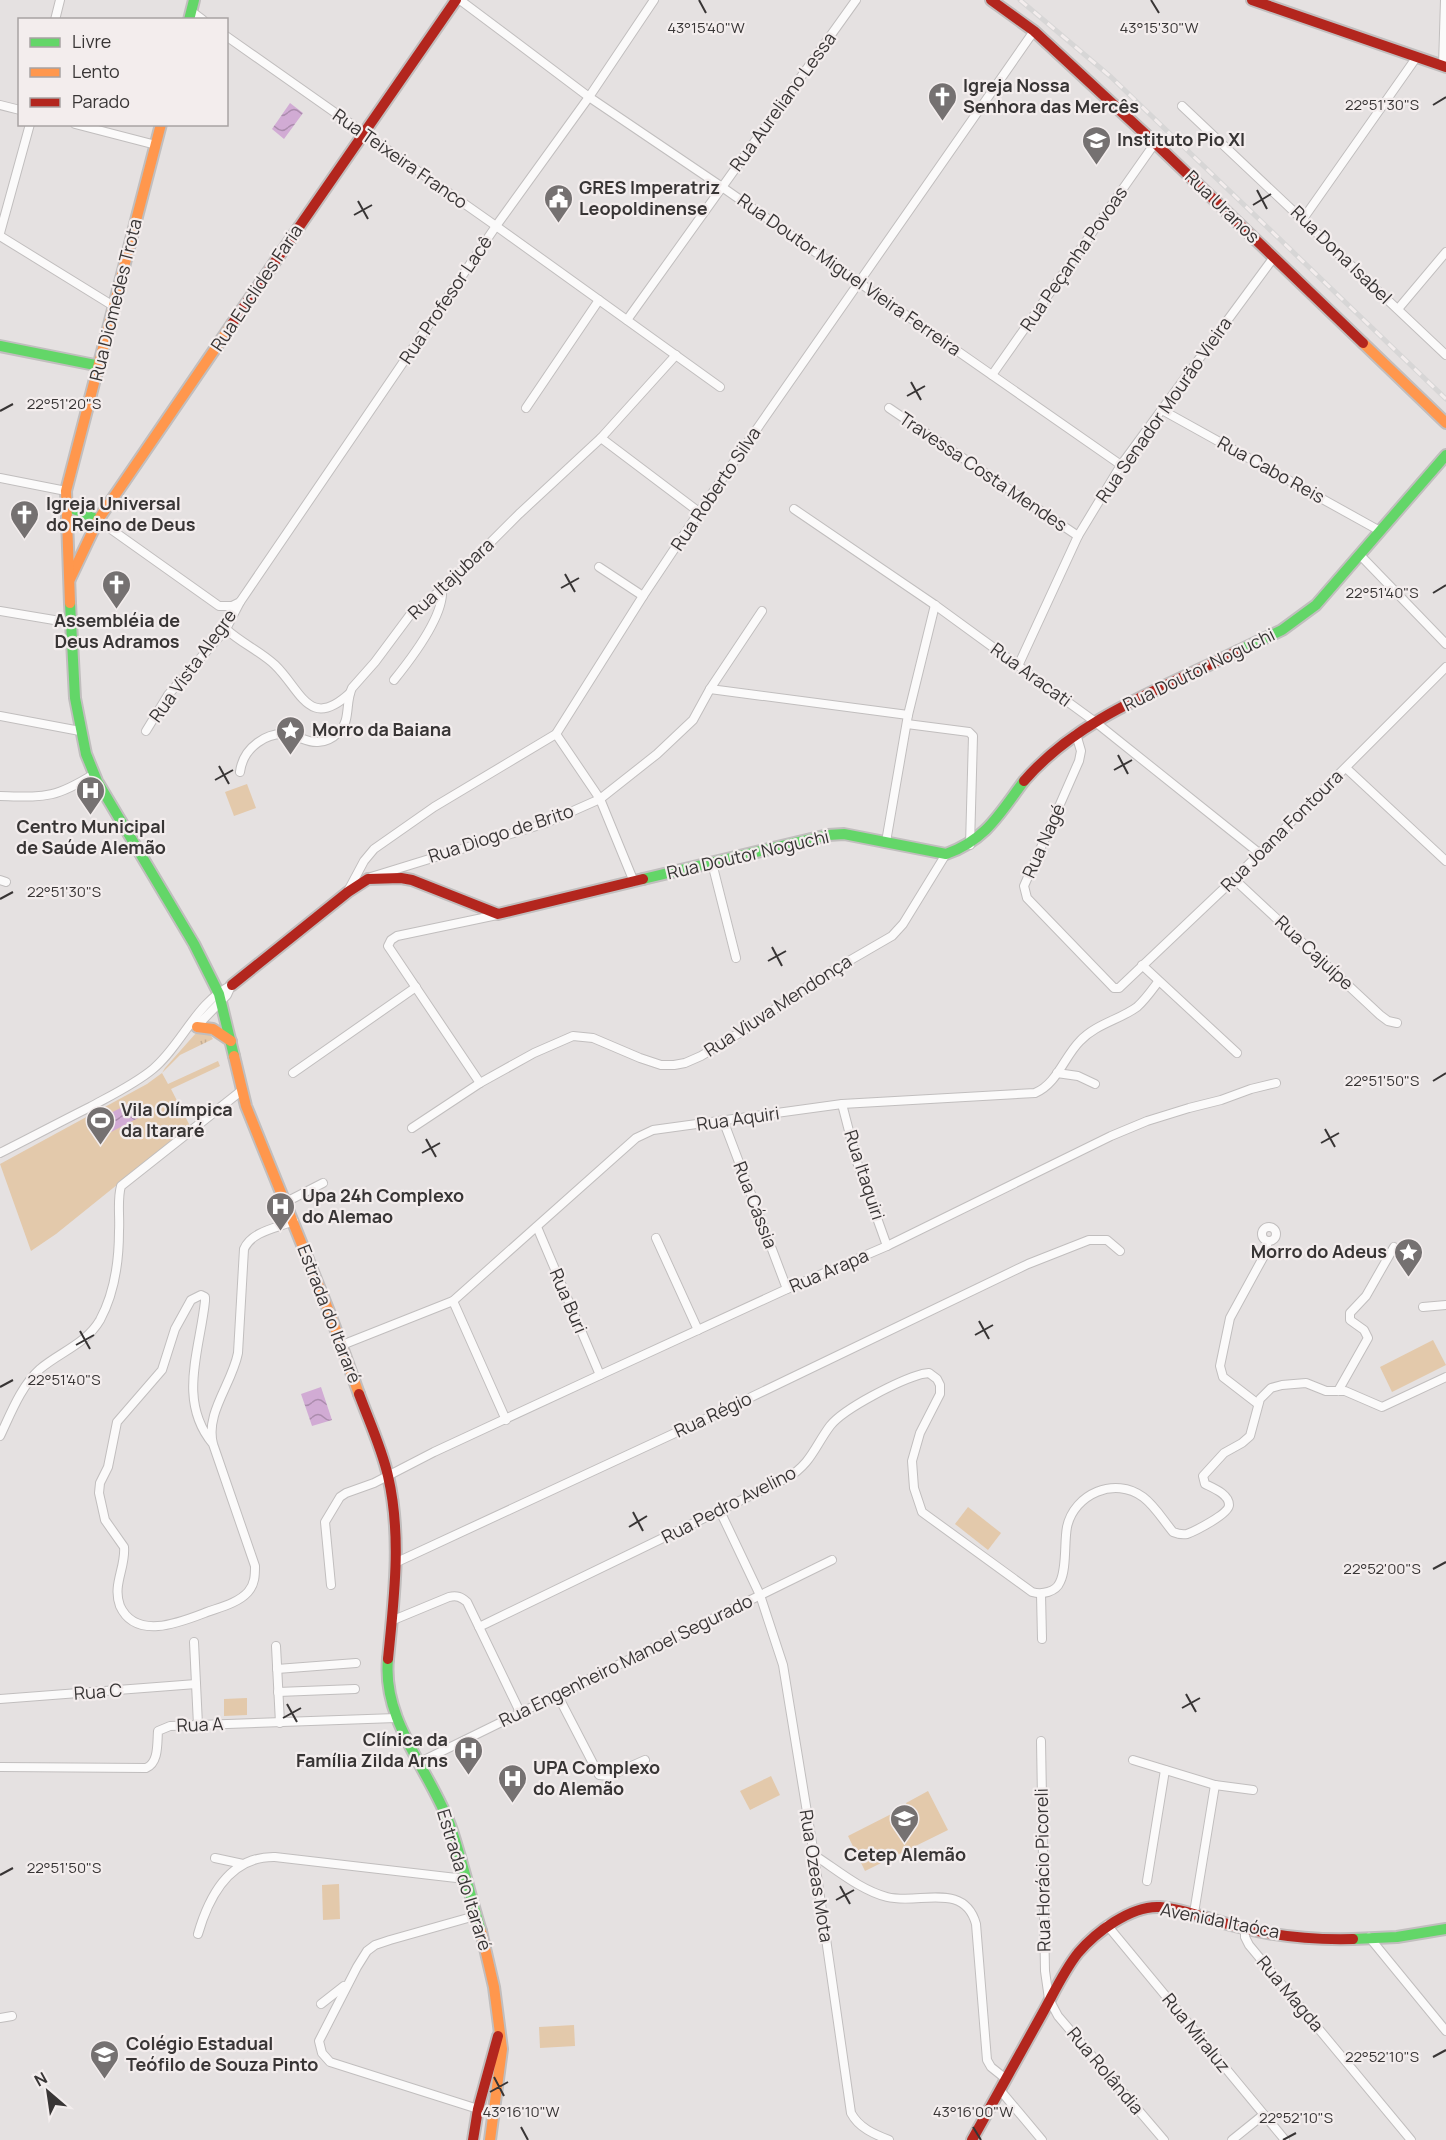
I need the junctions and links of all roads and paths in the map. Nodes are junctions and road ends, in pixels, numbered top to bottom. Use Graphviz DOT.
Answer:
graph roads {
  1 [pos="60,0"];
  2 [pos="458,0"];
  3 [pos="654,0"];
  4 [pos="856,0"];
  5 [pos="991,0"];
  6 [pos="1252,0"];
  7 [pos="1444,0"];
  8 [pos="56,18"];
  9 [pos="1034,31"];
  10 [pos="228,37"];
  11 [pos="1416,58"];
  12 [pos="1445,67"];
  13 [pos="589,96"];
  14 [pos="0,105"];
  15 [pos="1182,106"];
  16 [pos="18,110"];
  17 [pos="29,126"];
  18 [pos="83,126"];
  19 [pos="161,126"];
  20 [pos="363,133"];
  21 [pos="1155,143"];
  22 [pos="156,145"];
  23 [pos="722,187"];
  24 [pos="1303,219"];
  25 [pos="496,226"];
  26 [pos="0,234"];
  27 [pos="1446,252"];
  28 [pos="1274,257"];
  29 [pos="859,282"];
  30 [pos="599,300"];
  31 [pos="115,307"];
  32 [pos="1398,309"];
  33 [pos="627,320"];
  34 [pos="0,346"];
  35 [pos="676,355"];
  36 [pos="1446,356"];
  37 [pos="100,366"];
  38 [pos="992,375"];
  39 [pos="720,387"];
  40 [pos="526,408"];
  41 [pos="889,408"];
  42 [pos="1162,410"];
  43 [pos="1446,423"];
  44 [pos="601,438"];
  45 [pos="1446,455"];
  46 [pos="1121,465"];
  47 [pos="0,478"];
  48 [pos="66,491"];
  49 [pos="65,505"];
  50 [pos="794,509"];
  51 [pos="699,512"];
  52 [pos="98,520"];
  53 [pos="1380,531"];
  54 [pos="1078,536"];
  55 [pos="1360,555"];
  56 [pos="599,567"];
  57 [pos="68,583"];
  58 [pos="442,590"];
  59 [pos="643,596"];
  60 [pos="240,602"];
  61 [pos="935,604"];
  62 [pos="0,611"];
  63 [pos="762,611"];
  64 [pos="72,623"];
  65 [pos="226,629"];
  66 [pos="1446,644"];
  67 [pos="1018,666"];
  68 [pos="1446,667"];
  69 [pos="394,680"];
  70 [pos="710,690"];
  71 [pos="350,693"];
  72 [pos="162,705"];
  73 [pos="171,711"];
  74 [pos="908,715"];
  75 [pos="0,716"];
  76 [pos="1094,721"];
  77 [pos="907,724"];
  78 [pos="80,731"];
  79 [pos="146,731"];
  80 [pos="556,734"];
  81 [pos="1076,734"];
  82 [pos="1346,768"];
  83 [pos="240,772"];
  84 [pos="94,774"];
  85 [pos="0,796"];
  86 [pos="600,798"];
  87 [pos="886,842"];
  88 [pos="970,846"];
  89 [pos="1259,853"];
  90 [pos="946,854"];
  91 [pos="1446,861"];
  92 [pos="712,863"];
  93 [pos="368,879"];
  94 [pos="1234,879"];
  95 [pos="634,882"];
  96 [pos="348,892"];
  97 [pos="498,914"];
  98 [pos="736,958"];
  99 [pos="1142,965"];
  100 [pos="1158,982"];
  101 [pos="232,985"];
  102 [pos="416,987"];
  103 [pos="1114,988"];
  104 [pos="220,997"];
  105 [pos="1397,1023"];
  106 [pos="197,1027"];
  107 [pos="184,1032"];
  108 [pos="231,1041"];
  109 [pos="1237,1053"];
  110 [pos="293,1073"];
  111 [pos="1057,1073"];
  112 [pos="480,1083"];
  113 [pos="1276,1083"];
  114 [pos="1095,1084"];
  115 [pos="242,1091"];
  116 [pos="842,1104"];
  117 [pos="723,1120"];
  118 [pos="412,1128"];
  119 [pos="0,1153"];
  120 [pos="322,1183"];
  121 [pos="286,1202"];
  122 [pos="294,1221"];
  123 [pos="537,1227"];
  124 [pos="656,1238"];
  125 [pos="1268,1241"];
  126 [pos="887,1246"];
  127 [pos="1394,1246"];
  128 [pos="1120,1251"];
  129 [pos="787,1289"];
  130 [pos="453,1301"];
  131 [pos="1446,1305"];
  132 [pos="1424,1307"];
  133 [pos="698,1330"];
  134 [pos="342,1345"];
  135 [pos="600,1375"];
  136 [pos="1446,1377"];
  137 [pos="1338,1391"];
  138 [pos="1258,1404"];
  139 [pos="506,1420"];
  140 [pos="0,1436"];
  141 [pos="213,1444"];
  142 [pos="388,1475"];
  143 [pos="720,1511"];
  144 [pos="832,1560"];
  145 [pos="397,1562"];
  146 [pos="331,1585"];
  147 [pos="1041,1594"];
  148 [pos="760,1595"];
  149 [pos="391,1621"];
  150 [pos="479,1627"];
  151 [pos="1042,1640"];
  152 [pos="194,1642"];
  153 [pos="276,1646"];
  154 [pos="356,1663"];
  155 [pos="277,1669"];
  156 [pos="196,1684"];
  157 [pos="355,1689"];
  158 [pos="278,1692"];
  159 [pos="557,1694"];
  160 [pos="0,1699"];
  161 [pos="520,1712"];
  162 [pos="396,1718"];
  163 [pos="280,1722"];
  164 [pos="198,1725"];
  165 [pos="1041,1741"];
  166 [pos="645,1760"];
  167 [pos="1133,1760"];
  168 [pos="420,1762"];
  169 [pos="0,1767"];
  170 [pos="1165,1770"];
  171 [pos="1215,1785"];
  172 [pos="1253,1791"];
  173 [pos="814,1855"];
  174 [pos="215,1858"];
  175 [pos="243,1864"];
  176 [pos="465,1879"];
  177 [pos="1148,1881"];
  178 [pos="1194,1912"];
  179 [pos="475,1916"];
  180 [pos="1107,1925"];
  181 [pos="1245,1929"];
  182 [pos="1446,1929"];
  183 [pos="198,1934"];
  184 [pos="1369,1937"];
  185 [pos="348,1983"];
  186 [pos="1049,1999"];
  187 [pos="321,2004"];
  188 [pos="12,2016"];
  189 [pos="0,2018"];
  190 [pos="1446,2031"];
  191 [pos="499,2032"];
  192 [pos="1006,2079"];
  193 [pos="1000,2090"];
  194 [pos="478,2109"];
  195 [pos="1263,2115"];
  196 [pos="473,2140"];
  197 [pos="490,2140"];
  198 [pos="889,2140"];
  199 [pos="972,2140"];
  200 [pos="1042,2140"];
  201 [pos="1164,2140"];
  202 [pos="1232,2140"];
  203 [pos="1285,2140"];
  204 [pos="1411,2140"];
  1 -- 8 [label="street"];
  2 -- 13 [label="street, Rua Doutor Miguel Vieira Ferreira"];
  2 -- 20 [label="main road, Rua Euclides Faria"];
  3 -- 13 [label="street, Rua Profesor Lacê"];
  4 -- 23 [label="street, Rua Aureliano Lessa"];
  5 -- 9 [label="main road, Rua Uranos"];
  6 -- 11 [label="main road"];
  7 -- 12 [label="street"];
  9 -- 21 [label="main road, Rua Uranos"];
  9 -- 29 [label="street, Rua Roberto Silva"];
  10 -- 20 [label="street, Rua Teixeira Franco"];
  11 -- 12 [label="main road"];
  11 -- 24 [label="street"];
  13 -- 23 [label="street, Rua Doutor Miguel Vieira Ferreira"];
  13 -- 25 [label="street, Rua Profesor Lacê"];
  14 -- 16 [label="street"];
  15 -- 24 [label="street, Rua Dona Isabel"];
  17 -- 26 [label="street"];
  18 -- 22 [label="street"];
  19 -- 22 [label="main road, Rua Diomedes Trota"];
  20 -- 25 [label="street, Rua Teixeira Franco"];
  20 -- 52 [label="main road, Rua Euclides Faria"];
  21 -- 28 [label="main road, Rua Uranos"];
  21 -- 38 [label="street, Rua Peçanha Povoas"];
  22 -- 31 [label="main road, Rua Diomedes Trota"];
  23 -- 29 [label="street, Rua Doutor Miguel Vieira Ferreira"];
  23 -- 33 [label="street, Rua Aureliano Lessa"];
  24 -- 32 [label="street, Rua Dona Isabel"];
  25 -- 30 [label="street, Rua Teixeira Franco"];
  25 -- 60 [label="street, Rua Profesor Lacê"];
  26 -- 31 [label="street"];
  27 -- 32 [label="street"];
  28 -- 42 [label="street, Rua Senador Mourão Vieira"];
  28 -- 43 [label="main road, Rua Uranos"];
  29 -- 38 [label="street, Rua Doutor Miguel Vieira Ferreira"];
  29 -- 51 [label="street, Rua Roberto Silva"];
  30 -- 33 [label="street, Rua Teixeira Franco"];
  30 -- 40 [label="street"];
  31 -- 37 [label="main road, Rua Diomedes Trota"];
  32 -- 36 [label="street, Rua Dona Isabel"];
  33 -- 35 [label="street, Rua Teixeira Franco"];
  34 -- 37 [label="main road"];
  35 -- 39 [label="street, Rua Teixeira Franco"];
  35 -- 44 [label="street, Rua Itajubara"];
  37 -- 48 [label="main road, Rua Diomedes Trota"];
  38 -- 46 [label="street, Rua Doutor Miguel Vieira Ferreira"];
  41 -- 54 [label="street, Travessa Costa Mendes"];
  42 -- 46 [label="street, Rua Senador Mourão Vieira"];
  42 -- 53 [label="street, Rua Cabo Reis"];
  44 -- 51 [label="street"];
  44 -- 58 [label="street, Rua Itajubara"];
  45 -- 53 [label="main road, Rua Doutor Noguchi"];
  46 -- 54 [label="street, Rua Senador Mourão Vieira"];
  47 -- 48 [label="street"];
  48 -- 49 [label="main road, Rua Diomedes Trota"];
  49 -- 52 [label="main road"];
  49 -- 57 [label="main road, Rua Diomedes Trota"];
  50 -- 61 [label="street, Rua Aracati"];
  51 -- 59 [label="street, Rua Roberto Silva"];
  52 -- 57 [label="main road, Rua Euclides Faria"];
  52 -- 60 [label="street"];
  53 -- 55 [label="main road, Rua Doutor Noguchi"];
  54 -- 67 [label="street, Rua Senador Mourão Vieira"];
  55 -- 66 [label="street"];
  55 -- 76 [label="main road, Rua Doutor Noguchi"];
  56 -- 59 [label="street"];
  57 -- 64 [label="main road, Estrada do Itararé"];
  58 -- 69 [label="street"];
  58 -- 71 [label="street, Rua Itajubara"];
  59 -- 80 [label="street, Rua Roberto Silva"];
  60 -- 65 [label="street, Rua Vista Alegre"];
  61 -- 67 [label="street, Rua Aracati"];
  61 -- 74 [label="street"];
  62 -- 64 [label="street"];
  63 -- 70 [label="street, Rua Diogo de Brito"];
  64 -- 78 [label="main road, Estrada do Itararé"];
  65 -- 71 [label="street"];
  65 -- 72 [label="street, Rua Vista Alegre"];
  67 -- 76 [label="street, Rua Aracati"];
  68 -- 82 [label="street, Rua Joana Fontoura"];
  70 -- 74 [label="street"];
  70 -- 86 [label="street, Rua Diogo de Brito"];
  71 -- 83 [label="street, Rua Itajubara"];
  72 -- 73 [label="street"];
  72 -- 79 [label="street, Rua Vista Alegre"];
  74 -- 77 [label="street"];
  75 -- 78 [label="street"];
  76 -- 81 [label="main road, Rua Doutor Noguchi"];
  76 -- 89 [label="street, Rua Aracati"];
  77 -- 87 [label="street"];
  77 -- 88 [label="street"];
  78 -- 84 [label="main road, Estrada do Itararé"];
  80 -- 86 [label="street"];
  80 -- 96 [label="street, Rua Roberto Silva"];
  81 -- 88 [label="main road, Rua Doutor Noguchi"];
  81 -- 103 [label="street, Rua Nagé"];
  82 -- 89 [label="street, Rua Joana Fontoura"];
  82 -- 91 [label="street"];
  84 -- 85 [label="street"];
  84 -- 104 [label="main road, Estrada do Itararé"];
  86 -- 93 [label="street, Rua Diogo de Brito"];
  86 -- 95 [label="street"];
  87 -- 90 [label="main road, Rua Doutor Noguchi"];
  87 -- 92 [label="main road, Rua Doutor Noguchi"];
  88 -- 90 [label="main road, Rua Doutor Noguchi"];
  89 -- 94 [label="street, Rua Joana Fontoura"];
  90 -- 112 [label="street, Rua Viuva Mendonça"];
  92 -- 95 [label="main road, Rua Doutor Noguchi"];
  92 -- 98 [label="street"];
  93 -- 96 [label="main road"];
  93 -- 97 [label="main road"];
  94 -- 99 [label="street, Rua Joana Fontoura"];
  94 -- 105 [label="street, Rua Cajuípe"];
  95 -- 97 [label="main road, Rua Doutor Noguchi"];
  96 -- 101 [label="main road"];
  97 -- 102 [label="street"];
  99 -- 100 [label="street"];
  99 -- 103 [label="street, Rua Joana Fontoura"];
  100 -- 109 [label="street"];
  100 -- 111 [label="street, Rua Aquiri"];
  101 -- 104 [label="street"];
  102 -- 110 [label="street"];
  102 -- 112 [label="street"];
  104 -- 106 [label="street"];
  104 -- 107 [label="street"];
  104 -- 108 [label="main road, Estrada do Itararé"];
  106 -- 107 [label="street"];
  106 -- 108 [label="main road"];
  107 -- 119 [label="street"];
  108 -- 115 [label="main road, Estrada do Itararé"];
  111 -- 114 [label="street"];
  111 -- 116 [label="street, Rua Aquiri"];
  112 -- 118 [label="street, Rua Viuva Mendonça"];
  113 -- 126 [label="street, Rua Arapa"];
  115 -- 121 [label="main road, Estrada do Itararé"];
  115 -- 140 [label="street"];
  116 -- 117 [label="street, Rua Aquiri"];
  116 -- 126 [label="street, Rua Itaquiri"];
  117 -- 123 [label="street, Rua Aquiri"];
  117 -- 129 [label="street, Rua Cássia"];
  120 -- 121 [label="street"];
  121 -- 122 [label="main road, Estrada do Itararé"];
  122 -- 134 [label="main road, Estrada do Itararé"];
  122 -- 141 [label="street"];
  123 -- 130 [label="street, Rua Aquiri"];
  123 -- 135 [label="street, Rua Buri"];
  124 -- 133 [label="street"];
  125 -- 138 [label="street"];
  126 -- 129 [label="street, Rua Arapa"];
  127 -- 137 [label="street"];
  128 -- 145 [label="street, Rua Régio"];
  129 -- 133 [label="street, Rua Arapa"];
  130 -- 134 [label="street, Rua Aquiri"];
  130 -- 139 [label="street"];
  131 -- 132 [label="street"];
  133 -- 135 [label="street, Rua Arapa"];
  134 -- 142 [label="main road, Estrada do Itararé"];
  135 -- 139 [label="street, Rua Arapa"];
  136 -- 137 [label="street"];
  137 -- 138 [label="street"];
  138 -- 147 [label="street"];
  139 -- 142 [label="street, Rua Arapa"];
  141 -- 141 [label="street"];
  142 -- 145 [label="main road, Estrada do Itararé"];
  142 -- 146 [label="street, Rua Arapa"];
  143 -- 147 [label="street, Rua Pedro Avelino"];
  143 -- 148 [label="street, Rua Ozeas Mota"];
  143 -- 150 [label="street, Rua Pedro Avelino"];
  144 -- 148 [label="street, Rua Engenheiro Manoel Segurado"];
  145 -- 149 [label="main road, Estrada do Itararé"];
  147 -- 151 [label="street"];
  148 -- 159 [label="street, Rua Engenheiro Manoel Segurado"];
  148 -- 173 [label="street, Rua Ozeas Mota"];
  149 -- 150 [label="street"];
  149 -- 162 [label="main road, Estrada do Itararé"];
  150 -- 161 [label="street"];
  152 -- 156 [label="street"];
  153 -- 155 [label="street"];
  154 -- 155 [label="street"];
  155 -- 158 [label="street"];
  156 -- 160 [label="street, Rua C"];
  156 -- 164 [label="street"];
  157 -- 158 [label="street"];
  158 -- 163 [label="street"];
  159 -- 161 [label="street, Rua Engenheiro Manoel Segurado"];
  159 -- 166 [label="street"];
  161 -- 168 [label="street, Rua Engenheiro Manoel Segurado"];
  162 -- 163 [label="street, Rua A"];
  162 -- 168 [label="main road, Estrada do Itararé"];
  163 -- 164 [label="street, Rua A"];
  164 -- 169 [label="street, Rua A"];
  165 -- 186 [label="street, Rua Horácio Picoreli"];
  167 -- 170 [label="street"];
  168 -- 176 [label="main road, Estrada do Itararé"];
  170 -- 171 [label="street"];
  170 -- 177 [label="street"];
  171 -- 172 [label="street"];
  171 -- 178 [label="street"];
  173 -- 192 [label="street"];
  173 -- 198 [label="street, Rua Ozeas Mota"];
  174 -- 175 [label="street"];
  175 -- 176 [label="street"];
  175 -- 183 [label="street"];
  176 -- 179 [label="main road, Estrada do Itararé"];
  178 -- 180 [label="main road, Avenida Itaóca"];
  178 -- 181 [label="main road, Avenida Itaóca"];
  179 -- 185 [label="street"];
  179 -- 191 [label="main road, Estrada do Itararé"];
  180 -- 186 [label="main road, Avenida Itaóca"];
  180 -- 195 [label="street, Rua Miraluz"];
  181 -- 184 [label="main road, Avenida Itaóca"];
  181 -- 204 [label="street, Rua Magda"];
  182 -- 184 [label="main road, Avenida Itaóca"];
  184 -- 190 [label="street"];
  185 -- 187 [label="street"];
  185 -- 194 [label="street"];
  186 -- 192 [label="main road, Avenida Itaóca"];
  186 -- 201 [label="street, Rua Rolândia"];
  188 -- 189 [label="street"];
  191 -- 194 [label="main road, Estrada do Itararé"];
  191 -- 197 [label="main road, Estrada do Itararé"];
  192 -- 193 [label="main road, Avenida Itaóca"];
  193 -- 199 [label="main road, Avenida Itaóca"];
  193 -- 200 [label="street"];
  194 -- 196 [label="main road, Estrada do Itararé"];
  195 -- 202 [label="street"];
  195 -- 203 [label="street, Rua Miraluz"];
}
